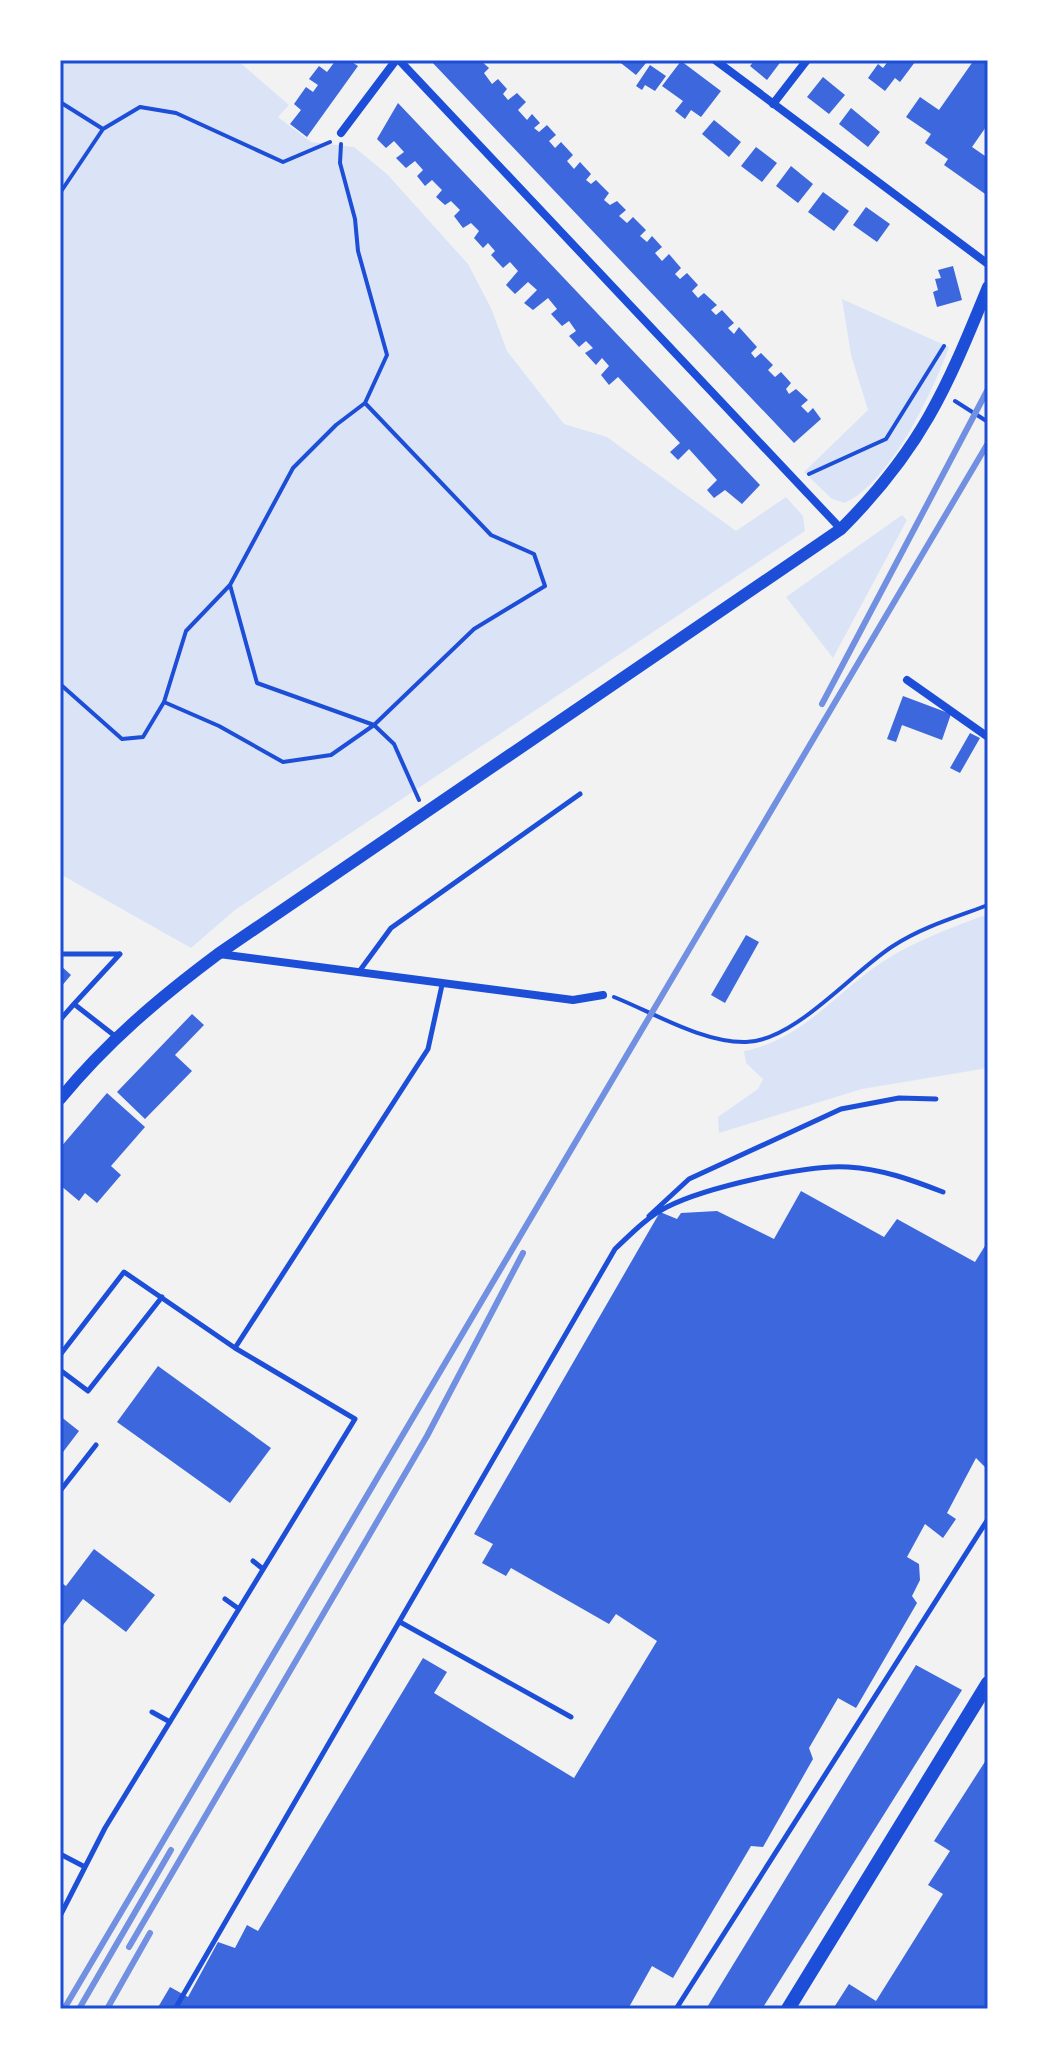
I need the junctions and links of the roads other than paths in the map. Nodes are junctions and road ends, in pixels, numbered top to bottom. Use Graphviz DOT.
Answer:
graph roads {
  1 [pos="397,60"];
  2 [pos="715,60"];
  3 [pos="807,60"];
  4 [pos="773,104"];
  5 [pos="341,133"];
  6 [pos="988,264"];
  7 [pos="988,287"];
  8 [pos="841,529"];
  9 [pos="907,680"];
  10 [pos="988,737"];
  11 [pos="580,794"];
  12 [pos="60,954"];
  13 [pos="218,954"];
  14 [pos="358,974"];
  15 [pos="442,985"];
  16 [pos="603,995"];
  17 [pos="74,1004"];
  18 [pos="60,1020"];
  19 [pos="116,1037"];
  20 [pos="60,1099"];
  21 [pos="936,1099"];
  22 [pos="943,1192"];
  23 [pos="643,1222"];
  24 [pos="162,1297"];
  25 [pos="235,1348"];
  26 [pos="60,1355"];
  27 [pos="60,1370"];
  28 [pos="96,1445"];
  29 [pos="60,1491"];
  30 [pos="988,1519"];
  31 [pos="253,1561"];
  32 [pos="263,1569"];
  33 [pos="225,1599"];
  34 [pos="239,1609"];
  35 [pos="400,1622"];
  36 [pos="988,1683"];
  37 [pos="152,1712"];
  38 [pos="571,1717"];
  39 [pos="170,1722"];
  40 [pos="62,1855"];
  41 [pos="85,1867"];
  42 [pos="60,1916"];
  43 [pos="175,2009"];
  44 [pos="676,2009"];
  45 [pos="788,2009"];
  1 -- 5 [label="street"];
  1 -- 8 [label="street"];
  2 -- 4 [label="street"];
  3 -- 4 [label="street"];
  4 -- 6 [label="street"];
  7 -- 8 [label="main road"];
  8 -- 13 [label="main road"];
  9 -- 10 [label="street"];
  11 -- 14 [label="lane"];
  12 -- 17 [label="lane"];
  13 -- 14 [label="street"];
  13 -- 19 [label="main road"];
  14 -- 15 [label="street"];
  15 -- 16 [label="street"];
  15 -- 25 [label="lane"];
  17 -- 18 [label="lane"];
  17 -- 19 [label="lane"];
  19 -- 20 [label="main road"];
  21 -- 23 [label="lane"];
  22 -- 23 [label="lane"];
  23 -- 35 [label="lane"];
  24 -- 25 [label="lane"];
  24 -- 26 [label="lane"];
  24 -- 27 [label="lane"];
  25 -- 32 [label="lane"];
  28 -- 29 [label="lane"];
  30 -- 44 [label="lane"];
  31 -- 32 [label="lane"];
  32 -- 34 [label="lane"];
  33 -- 34 [label="lane"];
  34 -- 39 [label="lane"];
  35 -- 38 [label="lane"];
  35 -- 43 [label="lane"];
  36 -- 45 [label="main road"];
  37 -- 39 [label="lane"];
  39 -- 41 [label="lane"];
  40 -- 41 [label="lane"];
  41 -- 42 [label="lane"];
}
